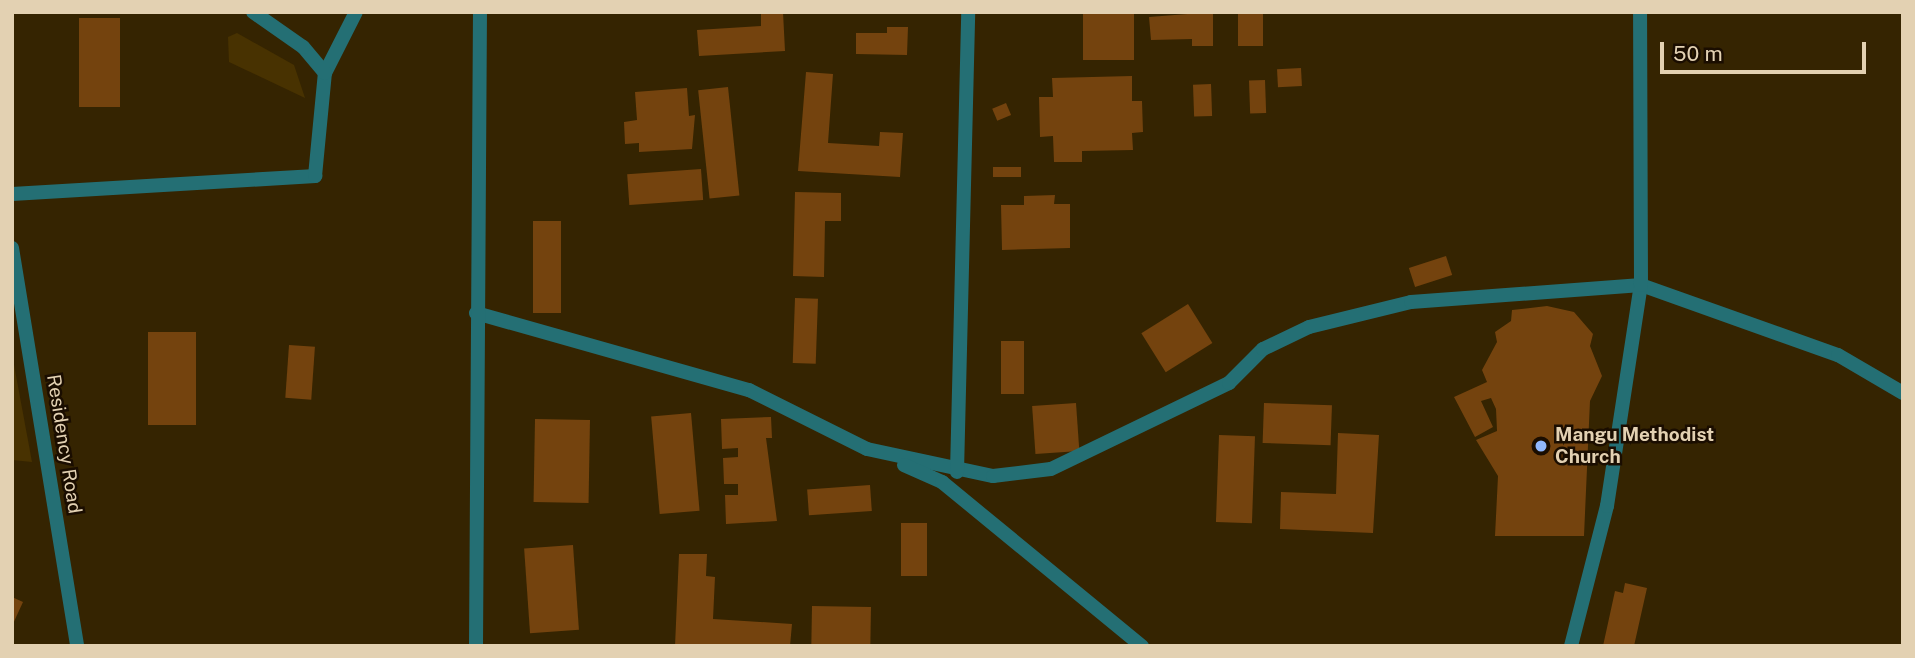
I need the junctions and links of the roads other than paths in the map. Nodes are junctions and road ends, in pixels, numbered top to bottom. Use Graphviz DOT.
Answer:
graph roads {
  1 [pos="356,12"];
  2 [pos="480,12"];
  3 [pos="968,12"];
  4 [pos="1640,12"];
  5 [pos="255,13"];
  6 [pos="348,19"];
  7 [pos="325,73"];
  8 [pos="12,194"];
  9 [pos="12,248"];
  10 [pos="1641,285"];
  11 [pos="476,313"];
  12 [pos="1903,393"];
  13 [pos="867,449"];
  14 [pos="957,472"];
  15 [pos="77,646"];
  16 [pos="476,646"];
  17 [pos="1142,646"];
  18 [pos="1571,646"];
  1 -- 6 [label="street"];
  2 -- 11 [label="street"];
  3 -- 14 [label="street"];
  4 -- 10 [label="street"];
  5 -- 7 [label="street"];
  6 -- 7 [label="street"];
  7 -- 8 [label="street"];
  9 -- 15 [label="street, Residency Road"];
  10 -- 12 [label="street"];
  10 -- 14 [label="street"];
  10 -- 18 [label="street"];
  11 -- 13 [label="street"];
  11 -- 16 [label="street"];
  13 -- 14 [label="street"];
  13 -- 17 [label="street"];
}
